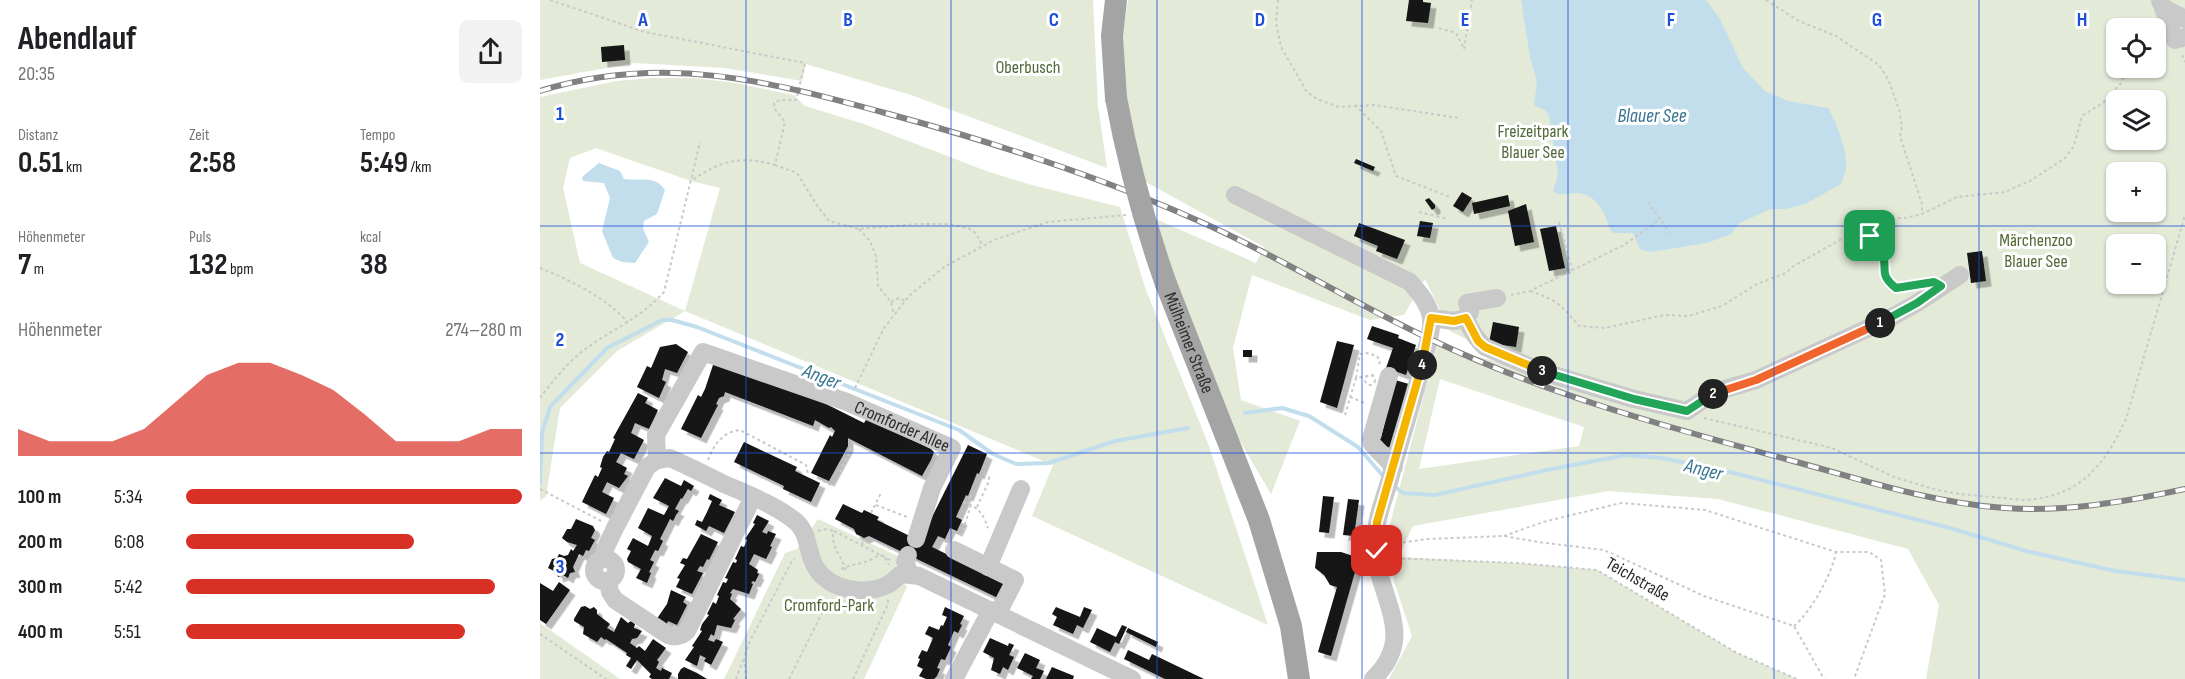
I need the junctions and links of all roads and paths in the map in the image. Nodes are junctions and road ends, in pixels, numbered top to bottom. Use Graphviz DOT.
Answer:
graph roads {
  1 [pos="550,0"];
  2 [pos="1116,0"];
  3 [pos="1278,0"];
  4 [pos="1472,0"];
  5 [pos="1766,0"];
  6 [pos="2162,4"];
  7 [pos="2185,19"];
  8 [pos="1439,28"];
  9 [pos="2185,38"];
  10 [pos="2123,78"];
  11 [pos="1355,105"];
  12 [pos="1459,118"];
  13 [pos="700,142"];
  14 [pos="775,165"];
  15 [pos="691,181"];
  16 [pos="1236,195"];
  17 [pos="1450,197"];
  18 [pos="1648,202"];
  19 [pos="1419,212"];
  20 [pos="1922,214"];
  21 [pos="1134,215"];
  22 [pos="2185,215"];
  23 [pos="1448,219"];
  24 [pos="1660,219"];
  25 [pos="1871,221"];
  26 [pos="1559,222"];
  27 [pos="859,229"];
  28 [pos="1670,233"];
  29 [pos="984,246"];
  30 [pos="540,268"];
  31 [pos="1572,270"];
  32 [pos="1960,275"];
  33 [pos="1941,286"];
  34 [pos="1530,291"];
  35 [pos="1502,297"];
  36 [pos="905,301"];
  37 [pos="891,302"];
  38 [pos="898,310"];
  39 [pos="1466,318"];
  40 [pos="1431,322"];
  41 [pos="628,323"];
  42 [pos="1383,375"];
  43 [pos="1356,378"];
  44 [pos="855,387"];
  45 [pos="540,398"];
  46 [pos="1687,411"];
  47 [pos="852,440"];
  48 [pos="657,460"];
  49 [pos="840,472"];
  50 [pos="980,472"];
  51 [pos="702,474"];
  52 [pos="808,474"];
  53 [pos="1391,476"];
  54 [pos="823,481"];
  55 [pos="832,486"];
  56 [pos="1021,489"];
  57 [pos="542,490"];
  58 [pos="881,493"];
  59 [pos="969,494"];
  60 [pos="753,497"];
  61 [pos="963,502"];
  62 [pos="970,504"];
  63 [pos="876,505"];
  64 [pos="977,507"];
  65 [pos="871,513"];
  66 [pos="615,528"];
  67 [pos="988,528"];
  68 [pos="830,530"];
  69 [pos="860,536"];
  70 [pos="1504,536"];
  71 [pos="915,539"];
  72 [pos="807,544"];
  73 [pos="864,546"];
  74 [pos="954,550"];
  75 [pos="1377,552"];
  76 [pos="1836,552"];
  77 [pos="885,556"];
  78 [pos="988,567"];
  79 [pos="845,568"];
  80 [pos="897,576"];
  81 [pos="841,581"];
  82 [pos="994,611"];
  83 [pos="1794,626"];
  84 [pos="540,634"];
  85 [pos="744,657"];
  86 [pos="606,679"];
  87 [pos="736,679"];
  88 [pos="746,679"];
  89 [pos="789,679"];
  90 [pos="853,679"];
  91 [pos="954,679"];
  92 [pos="1132,679"];
  93 [pos="1299,679"];
  94 [pos="1373,679"];
  95 [pos="1797,679"];
  96 [pos="1824,679"];
  97 [pos="1854,679"];
  1 -- 14 [label="path"];
  2 -- 93 [label="main road, Mülheimer Straße, bridge"];
  3 -- 11 [label="path"];
  4 -- 8 [label="path"];
  5 -- 20 [label="path"];
  6 -- 7 [label="street"];
  6 -- 9 [label="street"];
  10 -- 20 [label="path"];
  11 -- 12 [label="path"];
  11 -- 17 [label="path"];
  13 -- 15 [label="path"];
  14 -- 15 [label="path"];
  14 -- 27 [label="path"];
  15 -- 41 [label="path"];
  16 -- 40 [label="street"];
  18 -- 24 [label="path"];
  19 -- 23 [label="path"];
  20 -- 25 [label="path"];
  21 -- 29 [label="path"];
  22 -- 46 [label="path"];
  24 -- 28 [label="path"];
  24 -- 31 [label="path"];
  25 -- 33 [label="path"];
  25 -- 34 [label="path"];
  26 -- 31 [label="path"];
  27 -- 29 [label="path"];
  27 -- 37 [label="path"];
  29 -- 36 [label="path"];
  30 -- 41 [label="path"];
  31 -- 34 [label="path"];
  32 -- 33 [label="street"];
  33 -- 46 [label="street"];
  34 -- 35 [label="path"];
  35 -- 39 [label="street"];
  36 -- 37 [label="path"];
  36 -- 38 [label="path"];
  37 -- 38 [label="path"];
  38 -- 44 [label="path"];
  39 -- 40 [label="street"];
  39 -- 46 [label="street"];
  40 -- 53 [label="street"];
  41 -- 45 [label="path"];
  42 -- 43 [label="path"];
  42 -- 53 [label="street"];
  47 -- 49 [label="path, Cromforder Allee"];
  48 -- 51 [label="street"];
  48 -- 66 [label="street"];
  48 -- 71 [label="street, Cromforder Allee"];
  50 -- 64 [label="path"];
  51 -- 52 [label="path"];
  51 -- 60 [label="street"];
  53 -- 75 [label="street"];
  54 -- 55 [label="path"];
  56 -- 78 [label="street"];
  57 -- 66 [label="path"];
  58 -- 63 [label="path"];
  59 -- 62 [label="path"];
  60 -- 66 [label="street"];
  60 -- 72 [label="street"];
  61 -- 62 [label="path"];
  62 -- 64 [label="path"];
  62 -- 74 [label="path"];
  63 -- 65 [label="path"];
  63 -- 71 [label="path"];
  64 -- 67 [label="path"];
  68 -- 72 [label="path"];
  68 -- 73 [label="path"];
  68 -- 79 [label="path"];
  69 -- 73 [label="path"];
  70 -- 75 [label="path"];
  70 -- 76 [label="path"];
  70 -- 83 [label="path"];
  71 -- 80 [label="street, Cromforder Allee"];
  72 -- 81 [label="street"];
  72 -- 85 [label="path"];
  73 -- 77 [label="path"];
  74 -- 78 [label="street"];
  75 -- 94 [label="street"];
  75 -- 95 [label="path, Teichstraße"];
  76 -- 83 [label="path"];
  76 -- 97 [label="path"];
  77 -- 79 [label="path"];
  77 -- 80 [label="path"];
  77 -- 80 [label="path"];
  78 -- 82 [label="street"];
  79 -- 81 [label="path"];
  80 -- 81 [label="street"];
  80 -- 82 [label="street"];
  80 -- 90 [label="path"];
  81 -- 89 [label="path"];
  82 -- 91 [label="street"];
  82 -- 92 [label="street"];
  83 -- 96 [label="path"];
  84 -- 86 [label="path"];
  85 -- 87 [label="path"];
  85 -- 88 [label="path"];
}
